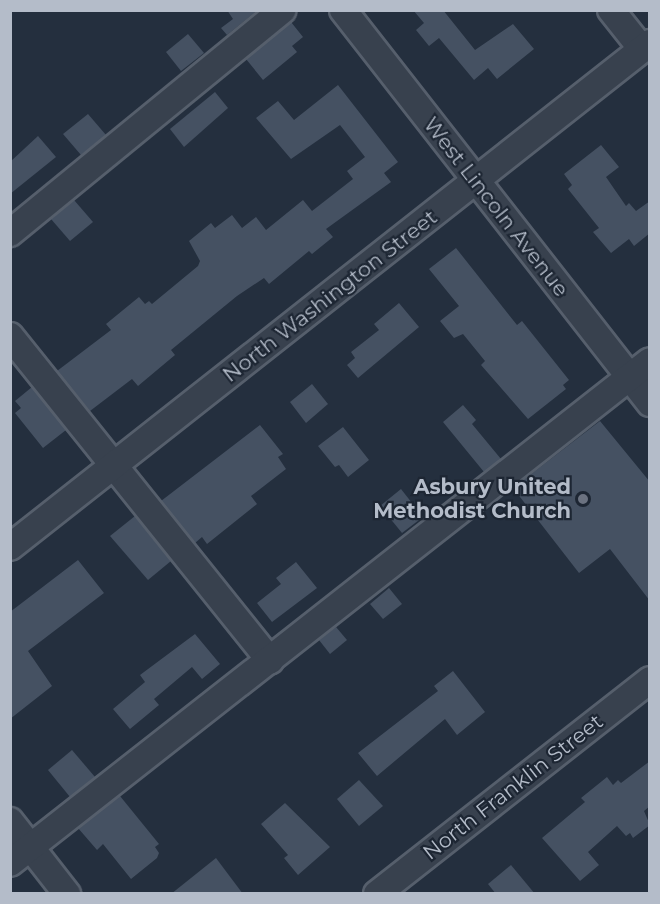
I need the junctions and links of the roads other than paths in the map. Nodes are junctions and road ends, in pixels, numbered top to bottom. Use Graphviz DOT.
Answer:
graph roads {
  1 [pos="282,10"];
  2 [pos="343,10"];
  3 [pos="611,10"];
  4 [pos="646,46"];
  5 [pos="476,181"];
  6 [pos="10,233"];
  7 [pos="10,336"];
  8 [pos="650,361"];
  9 [pos="629,376"];
  10 [pos="650,403"];
  11 [pos="113,467"];
  12 [pos="10,547"];
  13 [pos="270,661"];
  14 [pos="650,680"];
  15 [pos="10,821"];
  16 [pos="33,850"];
  17 [pos="10,864"];
  18 [pos="67,894"];
  19 [pos="377,894"];
  1 -- 6 [label="street"];
  2 -- 5 [label="street, West Lincoln Avenue"];
  3 -- 4 [label="street"];
  4 -- 5 [label="street, North Washington Street"];
  5 -- 9 [label="street, West Lincoln Avenue"];
  5 -- 11 [label="street, North Washington Street"];
  7 -- 11 [label="street"];
  8 -- 9 [label="street"];
  9 -- 10 [label="street, West Lincoln Avenue"];
  9 -- 13 [label="street"];
  11 -- 12 [label="street, North Washington Street"];
  11 -- 13 [label="street"];
  13 -- 16 [label="street"];
  14 -- 19 [label="street, North Franklin Street"];
  15 -- 16 [label="street"];
  16 -- 17 [label="street"];
  16 -- 18 [label="street"];
}
